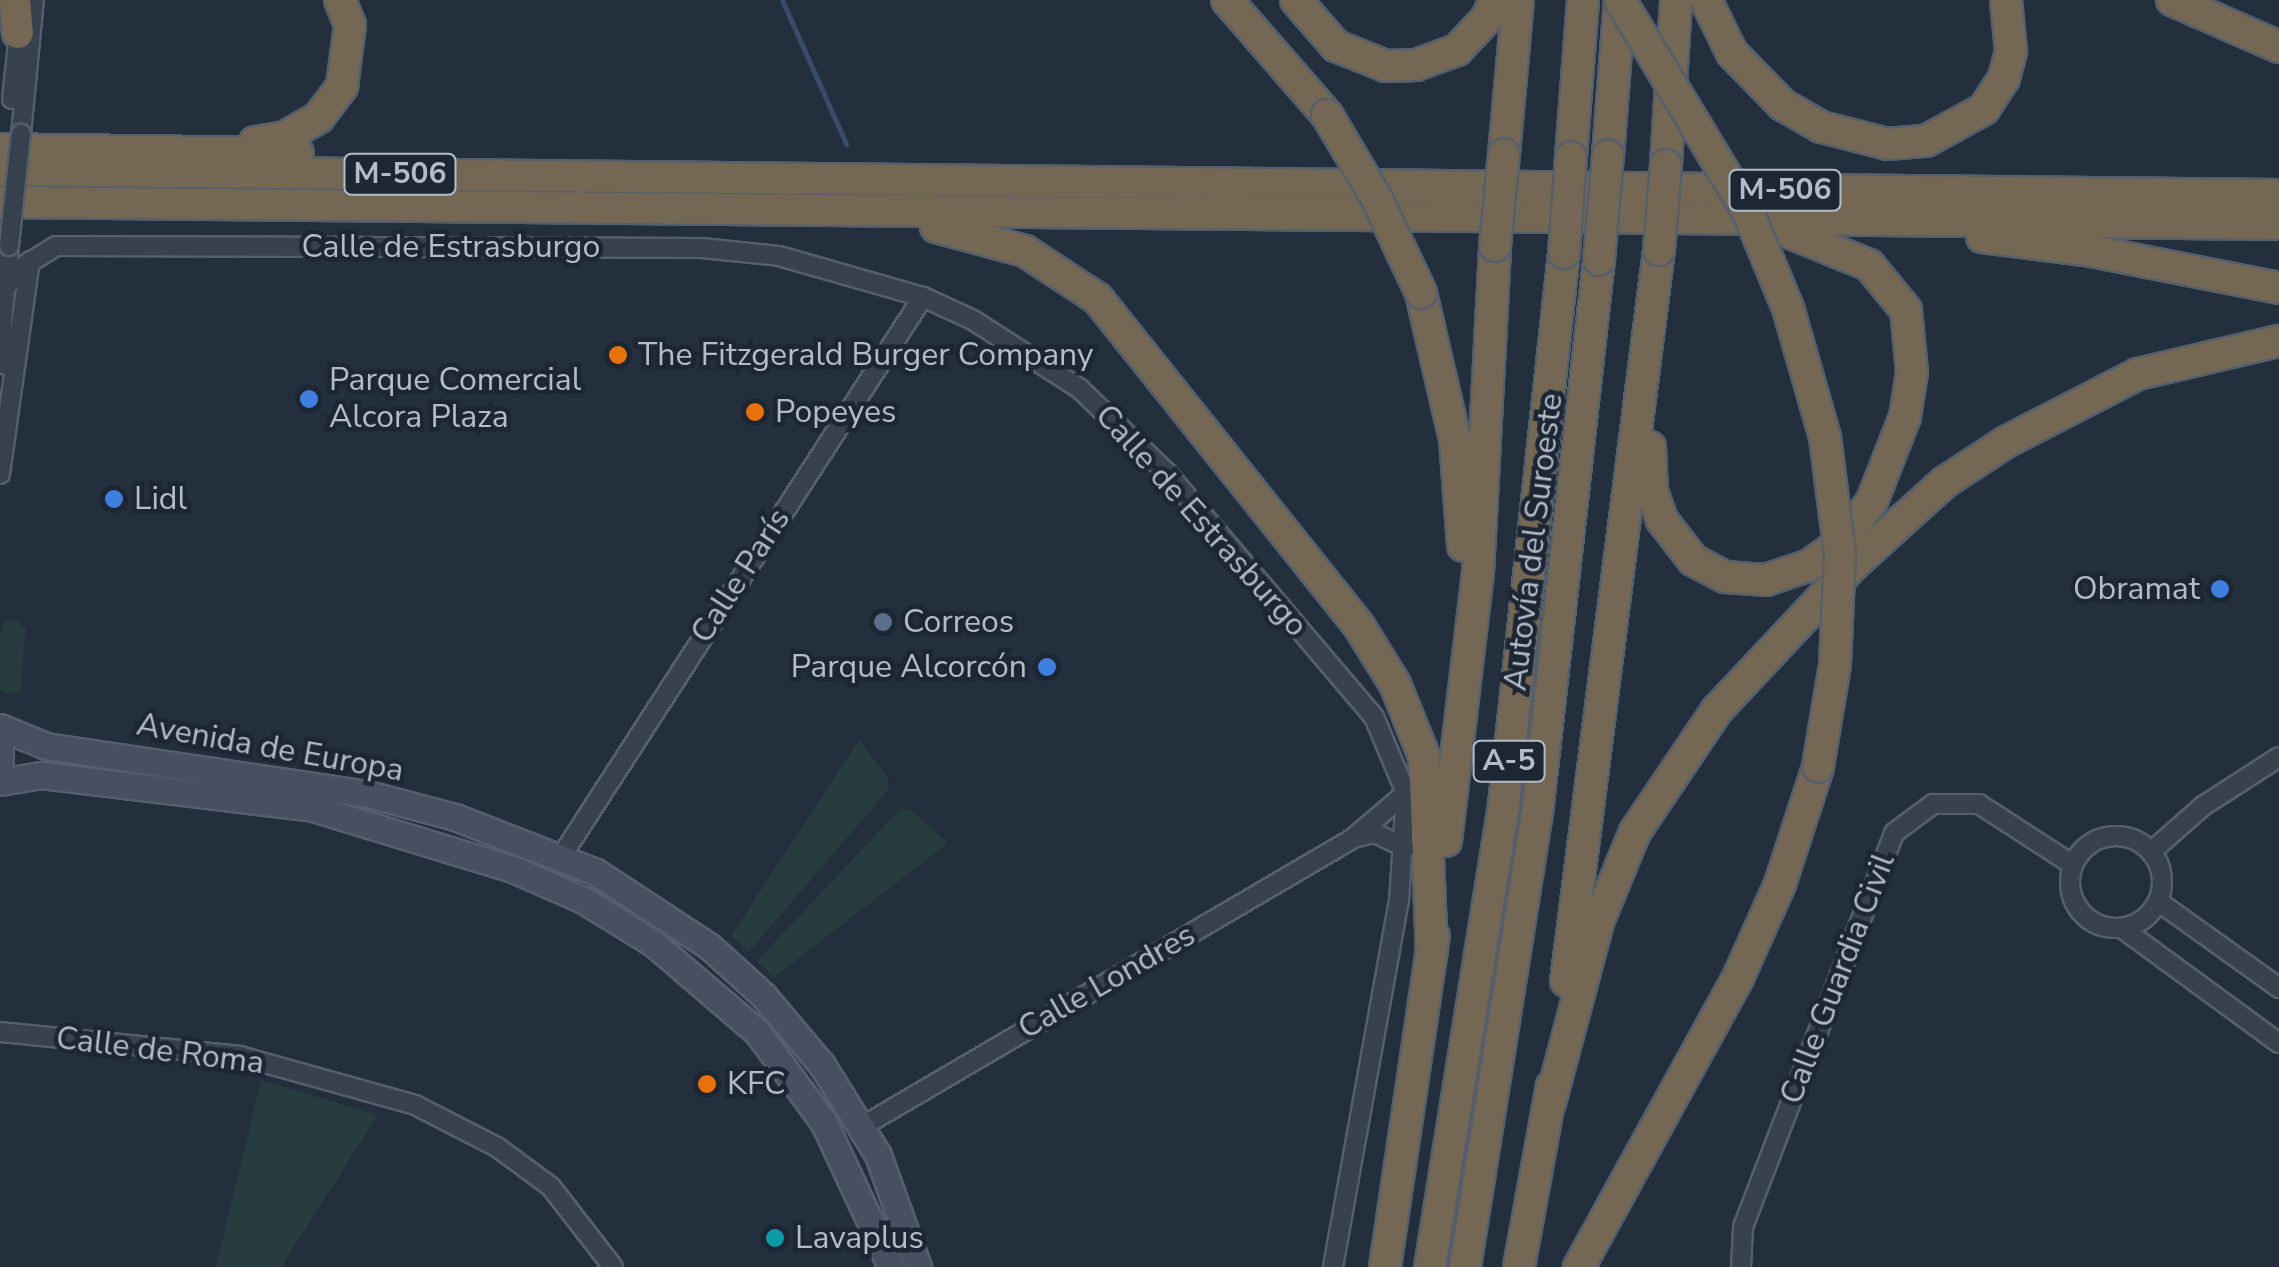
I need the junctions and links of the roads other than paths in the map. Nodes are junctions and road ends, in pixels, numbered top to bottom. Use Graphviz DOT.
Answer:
graph roads {
  1 [pos="14,0"];
  2 [pos="24,0"];
  3 [pos="34,0"];
  4 [pos="340,0"];
  5 [pos="1227,0"];
  6 [pos="1296,0"];
  7 [pos="1495,0"];
  8 [pos="1518,0"];
  9 [pos="1583,0"];
  10 [pos="1620,0"];
  11 [pos="1676,0"];
  12 [pos="1706,0"];
  13 [pos="2006,0"];
  14 [pos="2172,0"];
  15 [pos="18,33"];
  16 [pos="2279,46"];
  17 [pos="10,138"];
  18 [pos="211,150"];
  19 [pos="0,170"];
  20 [pos="801,175"];
  21 [pos="2279,195"];
  22 [pos="0,202"];
  23 [pos="659,211"];
  24 [pos="1825,222"];
  25 [pos="1769,223"];
  26 [pos="2279,224"];
  27 [pos="0,225"];
  28 [pos="30,260"];
  29 [pos="2279,288"];
  30 [pos="2,293"];
  31 [pos="922,296"];
  32 [pos="2279,341"];
  33 [pos="1643,397"];
  34 [pos="7,411"];
  35 [pos="1,452"];
  36 [pos="0,474"];
  37 [pos="1464,686"];
  38 [pos="0,727"];
  39 [pos="0,736"];
  40 [pos="2279,757"];
  41 [pos="0,762"];
  42 [pos="0,782"];
  43 [pos="1406,793"];
  44 [pos="1352,838"];
  45 [pos="1406,848"];
  46 [pos="2152,851"];
  47 [pos="561,857"];
  48 [pos="2073,866"];
  49 [pos="2159,902"];
  50 [pos="2123,929"];
  51 [pos="1432,952"];
  52 [pos="2279,988"];
  53 [pos="0,1032"];
  54 [pos="2279,1042"];
  55 [pos="1550,1104"];
  56 [pos="864,1126"];
  57 [pos="613,1267"];
  58 [pos="891,1267"];
  59 [pos="918,1267"];
  60 [pos="1332,1267"];
  61 [pos="1385,1267"];
  62 [pos="1430,1267"];
  63 [pos="1465,1267"];
  64 [pos="1519,1267"];
  65 [pos="1579,1267"];
  66 [pos="1741,1267"];
  1 -- 15 [label="highway"];
  2 -- 15 [label="street"];
  3 -- 17 [label="street"];
  4 -- 18 [label="highway"];
  5 -- 37 [label="highway, bridge"];
  6 -- 7 [label="highway"];
  8 -- 37 [label="highway, bridge"];
  9 -- 62 [label="highway, Autovía del Suroeste / A-5, bridge"];
  10 -- 63 [label="highway, Autovía del Suroeste / A-5, bridge"];
  10 -- 65 [label="highway, bridge"];
  11 -- 33 [label="highway, bridge"];
  12 -- 13 [label="highway"];
  14 -- 16 [label="highway"];
  15 -- 17 [label="street"];
  17 -- 18 [label="highway"];
  17 -- 27 [label="street"];
  17 -- 30 [label="street, bridge"];
  18 -- 20 [label="highway"];
  19 -- 20 [label="highway, M-506"];
  20 -- 21 [label="highway, M-506"];
  22 -- 23 [label="highway, M-506"];
  23 -- 25 [label="highway, M-506"];
  23 -- 51 [label="highway"];
  24 -- 25 [label="highway, M-506"];
  24 -- 26 [label="highway, M-506"];
  24 -- 29 [label="highway"];
  25 -- 33 [label="highway"];
  28 -- 30 [label="street"];
  28 -- 31 [label="street, Calle de Estrasburgo"];
  28 -- 34 [label="street"];
  30 -- 34 [label="street"];
  31 -- 43 [label="street, Calle de Estrasburgo"];
  31 -- 47 [label="street, Calle París"];
  32 -- 55 [label="highway"];
  33 -- 55 [label="highway"];
  34 -- 35 [label="street"];
  35 -- 36 [label="street"];
  37 -- 51 [label="highway"];
  38 -- 47 [label="street, Avenida de Europa"];
  39 -- 41 [label="street"];
  40 -- 46 [label="street"];
  42 -- 58 [label="street, Avenida de Europa"];
  43 -- 44 [label="street, Calle Londres"];
  43 -- 45 [label="street, Calle de Estrasburgo"];
  44 -- 45 [label="street"];
  44 -- 56 [label="street, Calle Londres"];
  45 -- 60 [label="street, Calle de Estrasburgo"];
  46 -- 48 [label="street"];
  46 -- 49 [label="street"];
  47 -- 56 [label="street, Avenida de Europa"];
  48 -- 50 [label="street"];
  48 -- 66 [label="street, Calle Guardia Civil"];
  49 -- 50 [label="street"];
  49 -- 52 [label="street"];
  50 -- 54 [label="street"];
  51 -- 61 [label="highway"];
  53 -- 57 [label="street, Calle de Roma"];
  55 -- 64 [label="highway"];
  56 -- 59 [label="street, Avenida de Europa"];
}
